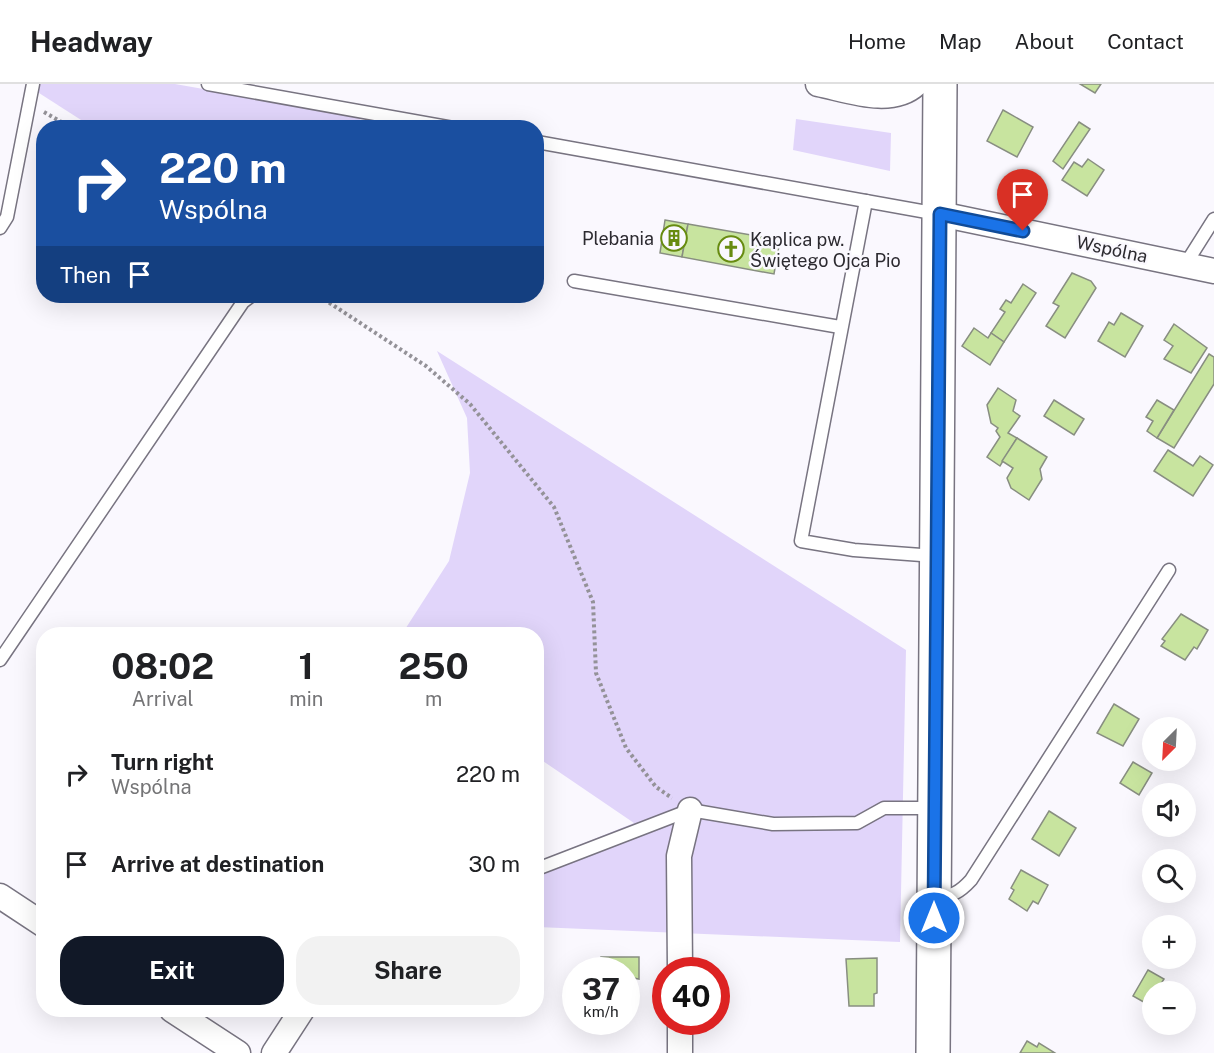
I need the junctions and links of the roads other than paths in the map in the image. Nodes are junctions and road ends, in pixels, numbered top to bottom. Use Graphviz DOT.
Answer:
graph roads {
  1 [pos="33,84"];
  2 [pos="208,84"];
  3 [pos="818,84"];
  4 [pos="916,84"];
  5 [pos="940,84"];
  6 [pos="408,120"];
  7 [pos="544,143"];
  8 [pos="866,201"];
  9 [pos="940,214"];
  10 [pos="1214,219"];
  11 [pos="0,228"];
  12 [pos="1185,265"];
  13 [pos="1214,271"];
  14 [pos="574,281"];
  15 [pos="242,303"];
  16 [pos="840,327"];
  17 [pos="937,556"];
  18 [pos="1169,570"];
  19 [pos="0,660"];
  20 [pos="934,808"];
  21 [pos="690,810"];
  22 [pos="544,866"];
  23 [pos="0,896"];
  24 [pos="934,896"];
  25 [pos="36,920"];
  26 [pos="680,957"];
  27 [pos="183,1017"];
  28 [pos="297,1017"];
  29 [pos="680,1035"];
  30 [pos="238,1053"];
  31 [pos="274,1053"];
  32 [pos="680,1053"];
  33 [pos="933,1053"];
  1 -- 11 [label="lane"];
  2 -- 6 [label="lane"];
  3 -- 4 [label="street"];
  5 -- 9 [label="street"];
  7 -- 8 [label="lane"];
  8 -- 9 [label="lane"];
  8 -- 16 [label="lane"];
  9 -- 12 [label="street, Wspólna"];
  9 -- 17 [label="street"];
  10 -- 12 [label="lane"];
  12 -- 13 [label="street, Wspólna"];
  14 -- 16 [label="lane"];
  15 -- 19 [label="lane"];
  16 -- 17 [label="lane"];
  17 -- 20 [label="street"];
  18 -- 24 [label="lane"];
  20 -- 21 [label="lane"];
  20 -- 24 [label="street"];
  21 -- 22 [label="lane"];
  21 -- 26 [label="street"];
  23 -- 25 [label="street"];
  24 -- 33 [label="street"];
  27 -- 30 [label="street"];
  28 -- 31 [label="street"];
  29 -- 32 [label="street"];
}
